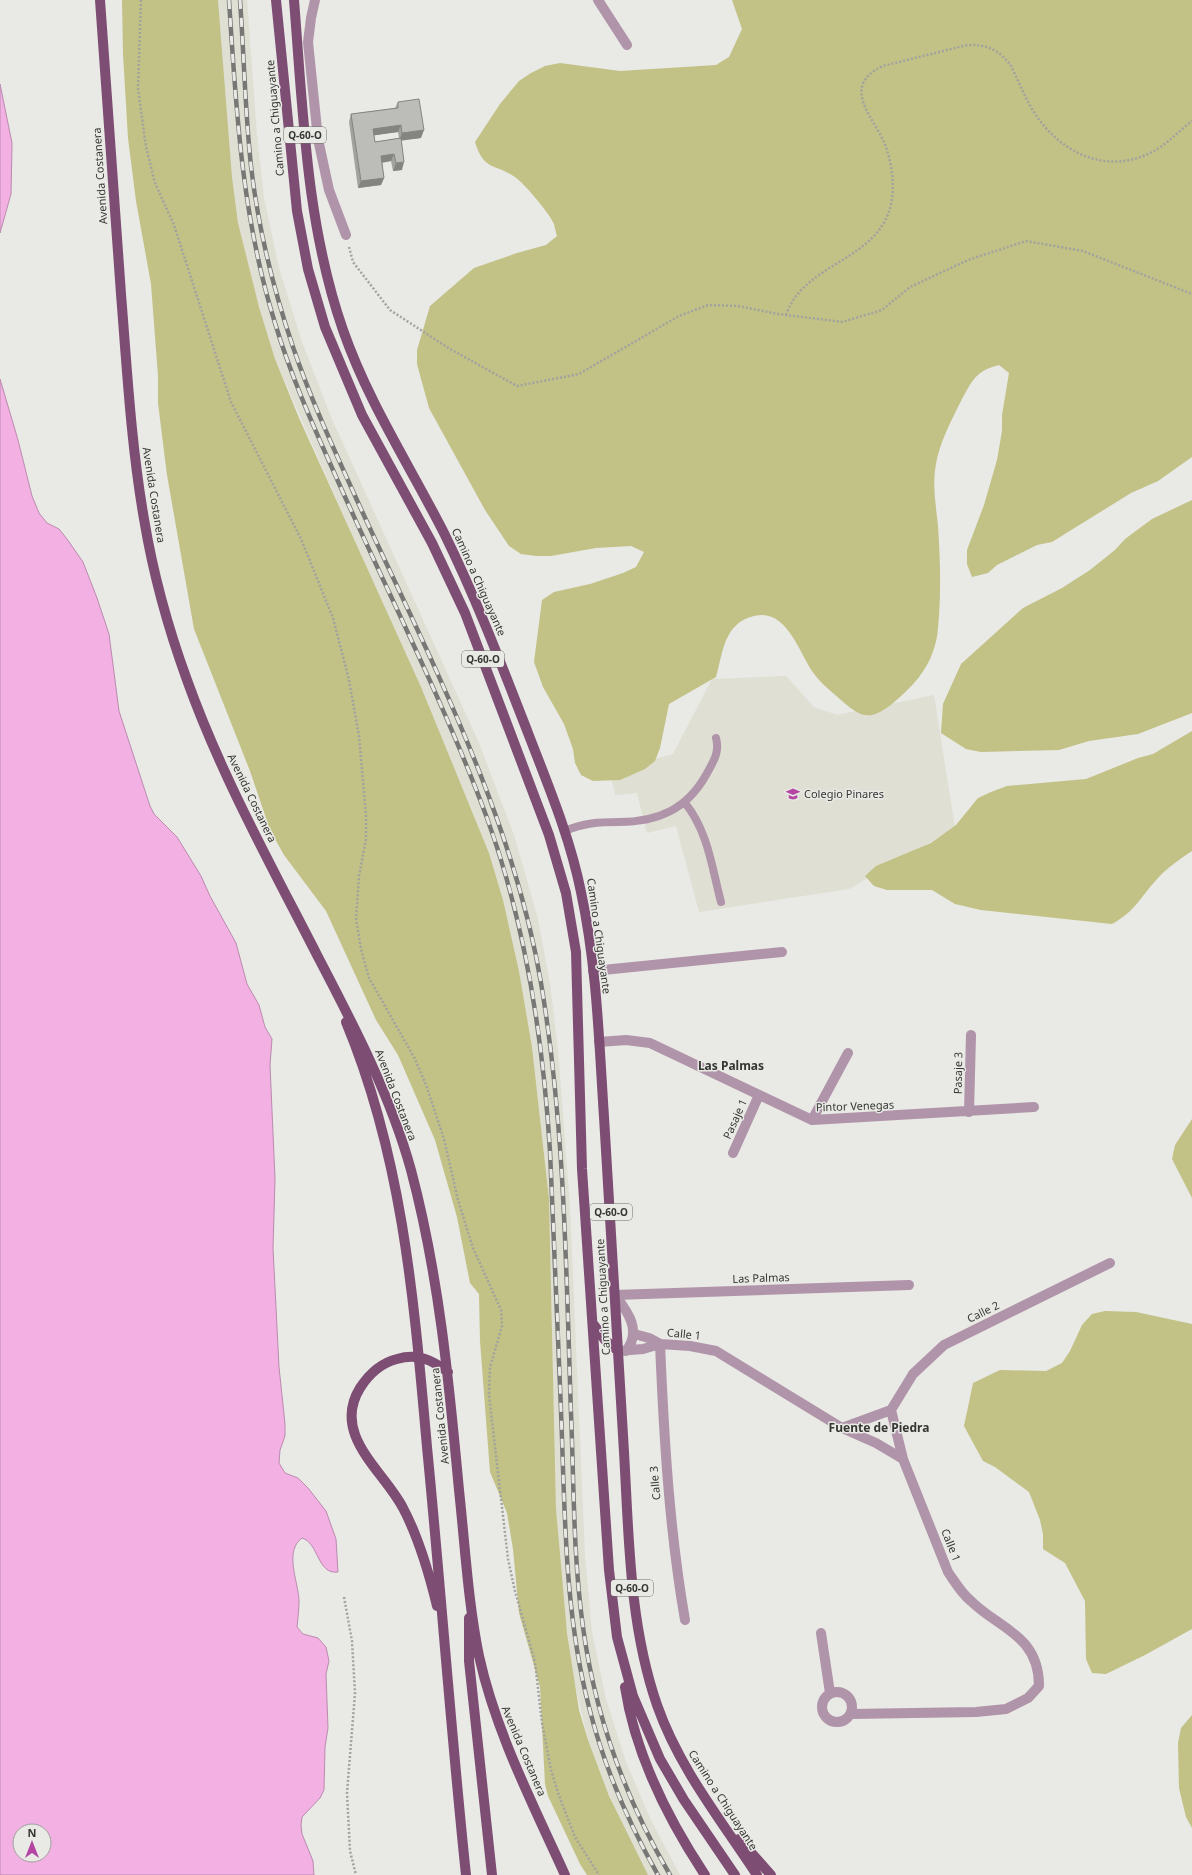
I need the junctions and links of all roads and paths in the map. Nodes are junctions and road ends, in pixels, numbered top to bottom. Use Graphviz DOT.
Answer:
graph roads {
  1 [pos="100,0"];
  2 [pos="141,0"];
  3 [pos="276,0"];
  4 [pos="294,0"];
  5 [pos="315,0"];
  6 [pos="598,0"];
  7 [pos="627,45"];
  8 [pos="1192,122"];
  9 [pos="346,235"];
  10 [pos="1192,294"];
  11 [pos="786,315"];
  12 [pos="716,738"];
  13 [pos="685,803"];
  14 [pos="565,831"];
  15 [pos="721,902"];
  16 [pos="782,952"];
  17 [pos="320,960"];
  18 [pos="593,971"];
  19 [pos="971,1035"];
  20 [pos="599,1042"];
  21 [pos="848,1053"];
  22 [pos="759,1095"];
  23 [pos="1034,1108"];
  24 [pos="969,1112"];
  25 [pos="812,1120"];
  26 [pos="733,1153"];
  27 [pos="1110,1264"];
  28 [pos="908,1285"];
  29 [pos="615,1295"];
  30 [pos="593,1323"];
  31 [pos="634,1334"];
  32 [pos="660,1344"];
  33 [pos="622,1351"];
  34 [pos="419,1357"];
  35 [pos="448,1372"];
  36 [pos="891,1410"];
  37 [pos="842,1428"];
  38 [pos="903,1459"];
  39 [pos="344,1598"];
  40 [pos="471,1605"];
  41 [pos="685,1620"];
  42 [pos="821,1633"];
  43 [pos="445,1636"];
  44 [pos="617,1637"];
  45 [pos="830,1693"];
  46 [pos="851,1714"];
  47 [pos="711,1808"];
  48 [pos="356,1875"];
  49 [pos="467,1875"];
  50 [pos="492,1875"];
  51 [pos="565,1875"];
  52 [pos="599,1875"];
  53 [pos="705,1875"];
  54 [pos="735,1875"];
  55 [pos="757,1875"];
  56 [pos="771,1875"];
  1 -- 17 [label="main road, Avenida Costanera"];
  2 -- 52 [label="path"];
  3 -- 30 [label="main road, Camino a Chiguayante / Q-60-O"];
  4 -- 14 [label="main road, Camino a Chiguayante / Q-60-O"];
  5 -- 9 [label="street"];
  6 -- 7 [label="street"];
  8 -- 11 [label="path"];
  9 -- 11 [label="path"];
  10 -- 11 [label="path"];
  12 -- 13 [label="lane"];
  13 -- 14 [label="lane"];
  13 -- 15 [label="lane"];
  14 -- 18 [label="main road, Camino a Chiguayante / Q-60-O"];
  16 -- 18 [label="street"];
  17 -- 34 [label="main road, Avenida Costanera"];
  17 -- 35 [label="main road, Avenida Costanera"];
  18 -- 20 [label="main road, Camino a Chiguayante / Q-60-O"];
  19 -- 24 [label="street, Pasaje 3"];
  20 -- 22 [label="street, Pintor Venegas"];
  20 -- 29 [label="main road, Camino a Chiguayante / Q-60-O"];
  21 -- 25 [label="street"];
  22 -- 25 [label="street, Pintor Venegas"];
  22 -- 26 [label="street, Pasaje 1"];
  23 -- 24 [label="street, Pintor Venegas"];
  24 -- 25 [label="street, Pintor Venegas"];
  27 -- 36 [label="street, Calle 2"];
  28 -- 29 [label="street, Las Palmas"];
  29 -- 31 [label="street"];
  29 -- 33 [label="main road, Camino a Chiguayante / Q-60-O"];
  30 -- 33 [label="main road"];
  30 -- 44 [label="main road, Camino a Chiguayante / Q-60-O"];
  31 -- 32 [label="street, Calle 1"];
  31 -- 33 [label="street"];
  32 -- 33 [label="street, Calle 1"];
  32 -- 37 [label="street, Calle 1"];
  32 -- 41 [label="street, Calle 3"];
  33 -- 47 [label="main road, Camino a Chiguayante / Q-60-O"];
  34 -- 35 [label="main road"];
  34 -- 43 [label="main road, Avenida Costanera"];
  34 -- 43 [label="main road"];
  35 -- 40 [label="main road, Avenida Costanera"];
  36 -- 37 [label="street"];
  36 -- 38 [label="street"];
  37 -- 38 [label="street, Calle 1"];
  38 -- 46 [label="street, Calle 1"];
  39 -- 48 [label="path"];
  40 -- 50 [label="main road"];
  40 -- 51 [label="main road, Avenida Costanera"];
  42 -- 45 [label="street"];
  43 -- 49 [label="main road, Avenida Costanera"];
  44 -- 53 [label="main road"];
  44 -- 54 [label="main road, Camino a Chiguayante / Q-60-O"];
  45 -- 46 [label="street"];
  45 -- 46 [label="street, Calle 1"];
  47 -- 55 [label="main road, Camino a Chiguayante / Q-60-O"];
  47 -- 56 [label="main road"];
}
